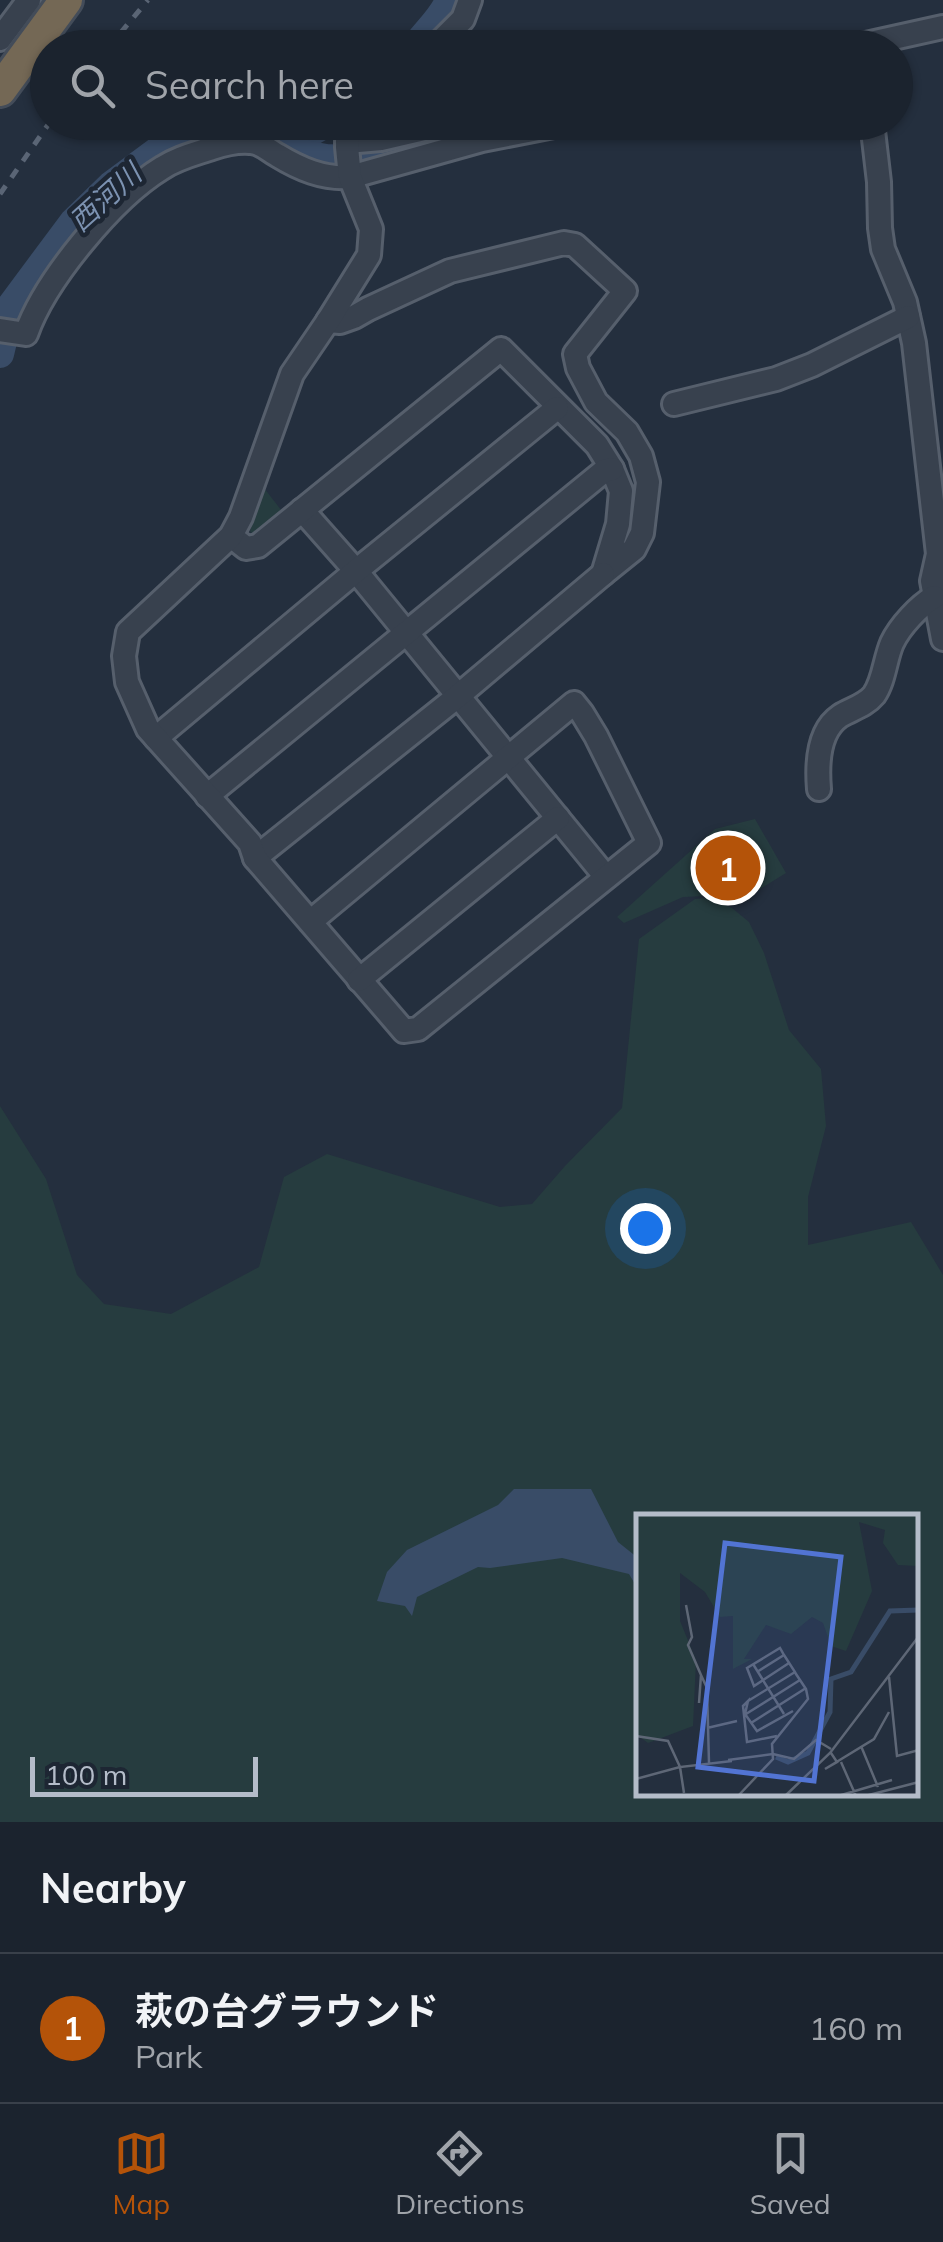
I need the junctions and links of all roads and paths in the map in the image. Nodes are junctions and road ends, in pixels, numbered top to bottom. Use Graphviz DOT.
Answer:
graph roads {
  1 [pos="30,0"];
  2 [pos="66,0"];
  3 [pos="470,0"];
  4 [pos="943,26"];
  5 [pos="44,30"];
  6 [pos="452,30"];
  7 [pos="913,33"];
  8 [pos="0,39"];
  9 [pos="30,49"];
  10 [pos="0,90"];
  11 [pos="377,140"];
  12 [pos="482,140"];
  13 [pos="874,140"];
  14 [pos="350,152"];
  15 [pos="908,317"];
  16 [pos="328,321"];
  17 [pos="10,332"];
  18 [pos="674,404"];
  19 [pos="558,408"];
  20 [pos="612,468"];
  21 [pos="302,510"];
  22 [pos="231,536"];
  23 [pos="356,572"];
  24 [pos="603,574"];
  25 [pos="934,597"];
  26 [pos="406,633"];
  27 [pos="943,640"];
  28 [pos="458,696"];
  29 [pos="156,738"];
  30 [pos="508,758"];
  31 [pos="819,789"];
  32 [pos="208,796"];
  33 [pos="558,818"];
  34 [pos="255,858"];
  35 [pos="606,877"];
  36 [pos="310,922"];
  37 [pos="359,980"];
  1 -- 8 [label="street"];
  2 -- 5 [label="highway"];
  3 -- 6 [label="street"];
  4 -- 7 [label="street"];
  9 -- 10 [label="highway"];
  11 -- 14 [label="street"];
  12 -- 14 [label="street"];
  13 -- 15 [label="street"];
  14 -- 16 [label="street"];
  14 -- 17 [label="street"];
  15 -- 18 [label="street"];
  15 -- 25 [label="street"];
  16 -- 22 [label="street"];
  16 -- 24 [label="street"];
  19 -- 20 [label="street"];
  19 -- 21 [label="street"];
  19 -- 23 [label="street"];
  20 -- 24 [label="street"];
  20 -- 26 [label="street"];
  21 -- 22 [label="street"];
  21 -- 23 [label="street"];
  22 -- 29 [label="street"];
  23 -- 26 [label="street"];
  23 -- 29 [label="street"];
  24 -- 28 [label="street"];
  25 -- 27 [label="street"];
  25 -- 31 [label="street"];
  26 -- 28 [label="street"];
  26 -- 32 [label="street"];
  28 -- 30 [label="street"];
  28 -- 34 [label="street"];
  29 -- 32 [label="street"];
  30 -- 33 [label="street"];
  30 -- 35 [label="street"];
  30 -- 36 [label="street"];
  32 -- 34 [label="street"];
  33 -- 35 [label="street"];
  33 -- 37 [label="street"];
  34 -- 36 [label="street"];
  35 -- 37 [label="street"];
  36 -- 37 [label="street"];
}
